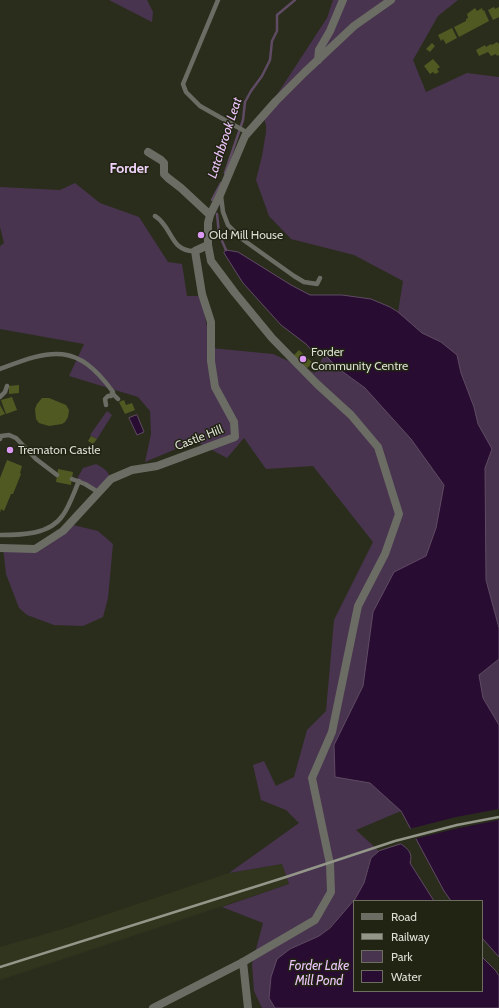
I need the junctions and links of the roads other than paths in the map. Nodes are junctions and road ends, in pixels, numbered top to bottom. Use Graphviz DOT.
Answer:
graph roads {
  1 [pos="218,0"];
  2 [pos="343,0"];
  3 [pos="391,0"];
  4 [pos="318,60"];
  5 [pos="243,130"];
  6 [pos="148,152"];
  7 [pos="220,195"];
  8 [pos="210,215"];
  9 [pos="155,216"];
  10 [pos="208,245"];
  11 [pos="195,251"];
  12 [pos="320,278"];
  13 [pos="0,369"];
  14 [pos="7,386"];
  15 [pos="112,394"];
  16 [pos="0,397"];
  17 [pos="118,399"];
  18 [pos="106,405"];
  19 [pos="0,439"];
  20 [pos="57,475"];
  21 [pos="72,479"];
  22 [pos="79,481"];
  23 [pos="98,492"];
  24 [pos="0,535"];
  25 [pos="0,548"];
  26 [pos="243,962"];
  27 [pos="153,1008"];
  28 [pos="248,1008"];
  1 -- 5 [label="lane"];
  2 -- 4 [label="street"];
  3 -- 4 [label="street"];
  4 -- 5 [label="street"];
  5 -- 7 [label="street"];
  6 -- 8 [label="street"];
  7 -- 8 [label="street"];
  7 -- 12 [label="lane"];
  8 -- 10 [label="street"];
  9 -- 11 [label="lane"];
  10 -- 11 [label="street"];
  10 -- 26 [label="street"];
  11 -- 23 [label="street, Castle Hill"];
  13 -- 15 [label="lane"];
  14 -- 16 [label="lane"];
  15 -- 17 [label="lane"];
  15 -- 18 [label="lane"];
  19 -- 20 [label="lane"];
  21 -- 22 [label="lane"];
  22 -- 23 [label="lane"];
  22 -- 24 [label="lane"];
  23 -- 25 [label="street, Castle Hill"];
  26 -- 27 [label="street"];
  26 -- 28 [label="street"];
}
